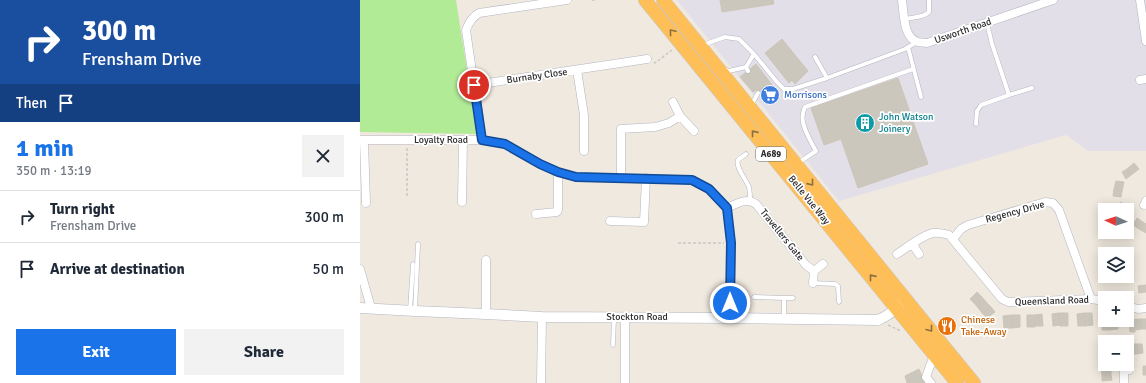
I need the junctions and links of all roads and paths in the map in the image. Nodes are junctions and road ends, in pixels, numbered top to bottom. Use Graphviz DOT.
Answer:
graph roads {
  1 [pos="566,0"];
  2 [pos="645,0"];
  3 [pos="902,0"];
  4 [pos="929,0"];
  5 [pos="1053,0"];
  6 [pos="1140,0"];
  7 [pos="667,2"];
  8 [pos="1036,3"];
  9 [pos="905,18"];
  10 [pos="987,23"];
  11 [pos="1146,41"];
  12 [pos="917,42"];
  13 [pos="681,43"];
  14 [pos="700,46"];
  15 [pos="908,48"];
  16 [pos="754,54"];
  17 [pos="815,57"];
  18 [pos="647,59"];
  19 [pos="718,68"];
  20 [pos="913,69"];
  21 [pos="577,70"];
  22 [pos="827,78"];
  23 [pos="474,85"];
  24 [pos="1032,88"];
  25 [pos="758,93"];
  26 [pos="1009,95"];
  27 [pos="921,97"];
  28 [pos="673,102"];
  29 [pos="755,113"];
  30 [pos="680,116"];
  31 [pos="976,124"];
  32 [pos="694,131"];
  33 [pos="584,132"];
  34 [pos="574,133"];
  35 [pos="362,140"];
  36 [pos="407,140"];
  37 [pos="463,140"];
  38 [pos="482,140"];
  39 [pos="584,151"];
  40 [pos="746,154"];
  41 [pos="796,164"];
  42 [pos="558,172"];
  43 [pos="620,178"];
  44 [pos="646,178"];
  45 [pos="407,196"];
  46 [pos="750,201"];
  47 [pos="462,202"];
  48 [pos="366,203"];
  49 [pos="727,208"];
  50 [pos="536,214"];
  51 [pos="610,221"];
  52 [pos="953,239"];
  53 [pos="678,243"];
  54 [pos="731,243"];
  55 [pos="418,244"];
  56 [pos="912,245"];
  57 [pos="897,254"];
  58 [pos="919,254"];
  59 [pos="486,260"];
  60 [pos="413,264"];
  61 [pos="824,264"];
  62 [pos="360,269"];
  63 [pos="814,271"];
  64 [pos="814,283"];
  65 [pos="754,297"];
  66 [pos="784,298"];
  67 [pos="793,298"];
  68 [pos="1091,299"];
  69 [pos="1098,300"];
  70 [pos="839,302"];
  71 [pos="901,303"];
  72 [pos="360,308"];
  73 [pos="371,308"];
  74 [pos="1134,308"];
  75 [pos="1146,308"];
  76 [pos="412,311"];
  77 [pos="486,314"];
  78 [pos="542,317"];
  79 [pos="614,317"];
  80 [pos="625,317"];
  81 [pos="730,318"];
  82 [pos="784,319"];
  83 [pos="613,345"];
  84 [pos="934,355"];
  85 [pos="1124,371"];
  86 [pos="541,383"];
  87 [pos="625,383"];
  88 [pos="931,383"];
  89 [pos="957,383"];
  90 [pos="974,383"];
  91 [pos="1124,383"];
  1 -- 23 [label="street"];
  13 -- 2 [label="highway, Belle Vue Way / A689, one-way"];
  3 -- 9 [label="street"];
  4 -- 9 [label="lane"];
  5 -- 8 [label="street, Usworth Road"];
  6 -- 11 [label="street"];
  7 -- 14 [label="highway, A689"];
  8 -- 10 [label="street, Usworth Road"];
  9 -- 12 [label="street"];
  10 -- 12 [label="street, Usworth Road"];
  10 -- 26 [label="lane"];
  12 -- 15 [label="lane"];
  13 -- 18 [label="path"];
  71 -- 13 [label="highway, Belle Vue Way / A689, one-way"];
  14 -- 16 [label="lane"];
  14 -- 19 [label="highway, A689"];
  15 -- 20 [label="lane"];
  15 -- 22 [label="lane"];
  16 -- 19 [label="lane"];
  16 -- 22 [label="lane"];
  17 -- 22 [label="lane"];
  18 -- 21 [label="street, Burnaby Close"];
  19 -- 29 [label="highway, A689"];
  20 -- 27 [label="lane"];
  20 -- 41 [label="lane"];
  21 -- 23 [label="street, Burnaby Close"];
  21 -- 33 [label="street, Burnaby Close"];
  23 -- 38 [label="street"];
  24 -- 26 [label="lane"];
  25 -- 29 [label="lane"];
  26 -- 31 [label="lane"];
  28 -- 30 [label="street"];
  29 -- 41 [label="highway, A689"];
  30 -- 32 [label="street"];
  30 -- 43 [label="street"];
  33 -- 34 [label="street"];
  33 -- 39 [label="street, Burnaby Close"];
  35 -- 36 [label="street, Loyalty Road"];
  35 -- 48 [label="street, Loyalty Road"];
  36 -- 37 [label="street, Loyalty Road"];
  36 -- 45 [label="path"];
  37 -- 38 [label="street, Loyalty Road"];
  37 -- 47 [label="street"];
  38 -- 42 [label="street, Loyalty Road"];
  40 -- 46 [label="lane"];
  41 -- 71 [label="highway, A689, one-way"];
  42 -- 43 [label="street, Loyalty Road"];
  42 -- 50 [label="street"];
  43 -- 44 [label="street, Loyalty Road"];
  44 -- 49 [label="street, Loyalty Road"];
  44 -- 51 [label="street"];
  46 -- 49 [label="street"];
  46 -- 63 [label="street, Travellers Gate"];
  49 -- 54 [label="street"];
  52 -- 56 [label="street"];
  52 -- 68 [label="street, Queensland Road"];
  52 -- 68 [label="street, Regency Drive"];
  53 -- 54 [label="path"];
  54 -- 81 [label="street"];
  55 -- 76 [label="lane"];
  56 -- 57 [label="street"];
  56 -- 58 [label="street"];
  59 -- 77 [label="street"];
  60 -- 76 [label="lane"];
  61 -- 63 [label="street"];
  62 -- 73 [label="street"];
  63 -- 64 [label="street"];
  64 -- 70 [label="lane"];
  65 -- 66 [label="lane"];
  66 -- 67 [label="lane"];
  66 -- 82 [label="lane"];
  68 -- 69 [label="street, Queensland Road"];
  71 -- 82 [label="street, Stockton Road"];
  71 -- 84 [label="highway, Belle Vue Way / A689"];
  71 -- 90 [label="highway, A689, one-way"];
  72 -- 73 [label="street, Stockton Road"];
  73 -- 76 [label="street, Stockton Road"];
  74 -- 75 [label="street"];
  76 -- 77 [label="street, Stockton Road"];
  77 -- 78 [label="street, Stockton Road"];
  78 -- 79 [label="street, Stockton Road"];
  78 -- 86 [label="street"];
  79 -- 80 [label="street, Stockton Road"];
  79 -- 83 [label="lane"];
  80 -- 81 [label="street, Stockton Road"];
  80 -- 87 [label="street"];
  81 -- 82 [label="street, Stockton Road"];
  84 -- 88 [label="street"];
  84 -- 89 [label="highway, Belle Vue Way / A689"];
  85 -- 91 [label="street"];
}
